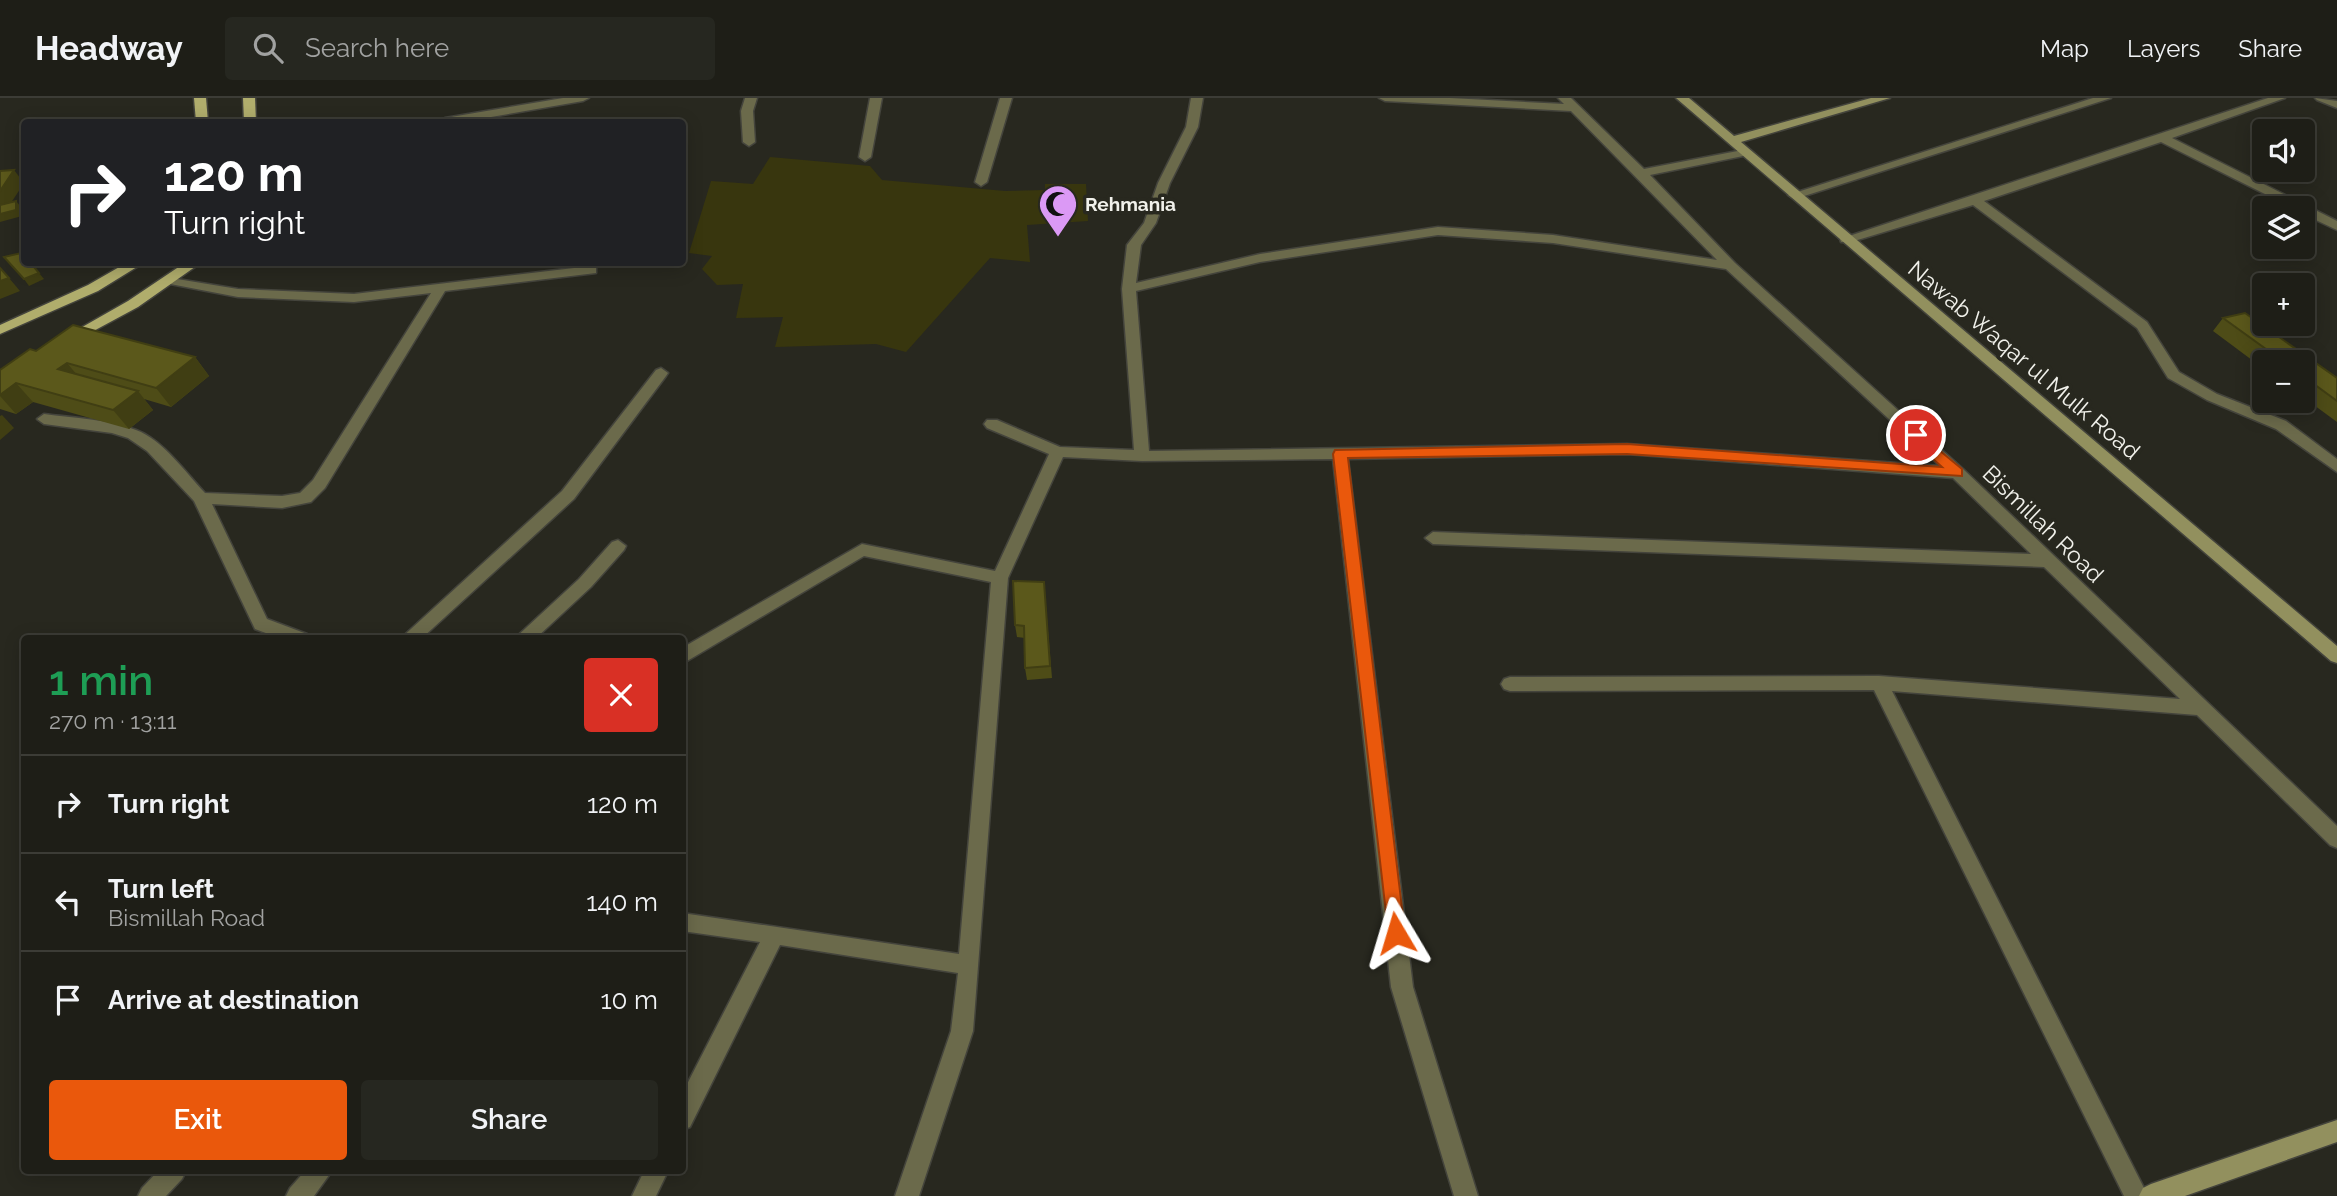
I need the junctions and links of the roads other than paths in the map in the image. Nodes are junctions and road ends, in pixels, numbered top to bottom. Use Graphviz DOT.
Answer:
graph roads {
  1 [pos="200,98"];
  2 [pos="250,98"];
  3 [pos="583,98"];
  4 [pos="751,98"];
  5 [pos="876,98"];
  6 [pos="1006,98"];
  7 [pos="1197,98"];
  8 [pos="1384,98"];
  9 [pos="1682,98"];
  10 [pos="1884,98"];
  11 [pos="2105,98"];
  12 [pos="2279,98"];
  13 [pos="2321,98"];
  14 [pos="531,103"];
  15 [pos="1570,103"];
  16 [pos="2337,105"];
  17 [pos="202,119"];
  18 [pos="250,119"];
  19 [pos="459,119"];
  20 [pos="2163,138"];
  21 [pos="1731,141"];
  22 [pos="748,142"];
  23 [pos="1744,152"];
  24 [pos="865,157"];
  25 [pos="1642,173"];
  26 [pos="981,182"];
  27 [pos="1794,195"];
  28 [pos="2277,196"];
  29 [pos="1975,200"];
  30 [pos="2315,215"];
  31 [pos="2337,226"];
  32 [pos="1846,239"];
  33 [pos="132,266"];
  34 [pos="190,266"];
  35 [pos="1730,266"];
  36 [pos="575,268"];
  37 [pos="591,271"];
  38 [pos="170,280"];
  39 [pos="440,289"];
  40 [pos="1129,289"];
  41 [pos="0,330"];
  42 [pos="60,344"];
  43 [pos="661,373"];
  44 [pos="44,419"];
  45 [pos="992,424"];
  46 [pos="1058,452"];
  47 [pos="1340,454"];
  48 [pos="1142,456"];
  49 [pos="2337,467"];
  50 [pos="1957,473"];
  51 [pos="201,498"];
  52 [pos="1433,538"];
  53 [pos="618,546"];
  54 [pos="2047,561"];
  55 [pos="1000,578"];
  56 [pos="286,635"];
  57 [pos="414,635"];
  58 [pos="527,635"];
  59 [pos="686,655"];
  60 [pos="2337,656"];
  61 [pos="1879,683"];
  62 [pos="1510,684"];
  63 [pos="2198,708"];
  64 [pos="2337,839"];
  65 [pos="686,923"];
  66 [pos="775,935"];
  67 [pos="969,965"];
  68 [pos="686,1111"];
  69 [pos="2337,1130"];
  70 [pos="171,1174"];
  71 [pos="317,1174"];
  72 [pos="655,1174"];
  73 [pos="150,1196"];
  74 [pos="298,1196"];
  75 [pos="644,1196"];
  76 [pos="907,1196"];
  77 [pos="1466,1196"];
  78 [pos="2136,1196"];
  79 [pos="2151,1196"];
  1 -- 17 [label="main road"];
  2 -- 18 [label="main road"];
  3 -- 14 [label="street"];
  4 -- 22 [label="street"];
  5 -- 24 [label="street"];
  6 -- 26 [label="street"];
  7 -- 40 [label="street"];
  8 -- 15 [label="street"];
  9 -- 21 [label="street, Nawab Waqar ul Mulk Road"];
  10 -- 21 [label="street"];
  11 -- 27 [label="street"];
  12 -- 20 [label="street"];
  13 -- 16 [label="street"];
  14 -- 19 [label="street"];
  15 -- 25 [label="street, Bismillah Road"];
  20 -- 28 [label="street"];
  20 -- 29 [label="street"];
  21 -- 23 [label="street, Nawab Waqar ul Mulk Road"];
  23 -- 25 [label="street"];
  23 -- 27 [label="street, Nawab Waqar ul Mulk Road"];
  25 -- 35 [label="street, Bismillah Road"];
  27 -- 32 [label="street, Nawab Waqar ul Mulk Road"];
  29 -- 32 [label="street"];
  29 -- 49 [label="street"];
  30 -- 31 [label="street"];
  32 -- 60 [label="street, Nawab Waqar ul Mulk Road"];
  33 -- 41 [label="main road"];
  34 -- 38 [label="main road"];
  35 -- 40 [label="street"];
  35 -- 50 [label="street, Bismillah Road"];
  36 -- 37 [label="street"];
  36 -- 39 [label="street"];
  38 -- 39 [label="street"];
  38 -- 42 [label="main road"];
  39 -- 51 [label="street"];
  40 -- 48 [label="street"];
  43 -- 57 [label="street"];
  44 -- 51 [label="street"];
  45 -- 46 [label="street"];
  46 -- 48 [label="street"];
  46 -- 55 [label="street"];
  47 -- 48 [label="street"];
  47 -- 50 [label="street"];
  47 -- 77 [label="street"];
  50 -- 54 [label="street, Bismillah Road"];
  51 -- 56 [label="street"];
  52 -- 54 [label="street"];
  53 -- 58 [label="street"];
  54 -- 63 [label="street, Bismillah Road"];
  55 -- 59 [label="street"];
  55 -- 67 [label="street"];
  61 -- 62 [label="street"];
  61 -- 63 [label="street"];
  61 -- 78 [label="street"];
  63 -- 64 [label="street, Bismillah Road"];
  65 -- 66 [label="street"];
  66 -- 67 [label="street"];
  66 -- 68 [label="street"];
  67 -- 76 [label="street"];
  69 -- 79 [label="street"];
  70 -- 73 [label="street"];
  71 -- 74 [label="street"];
  72 -- 75 [label="street"];
}
